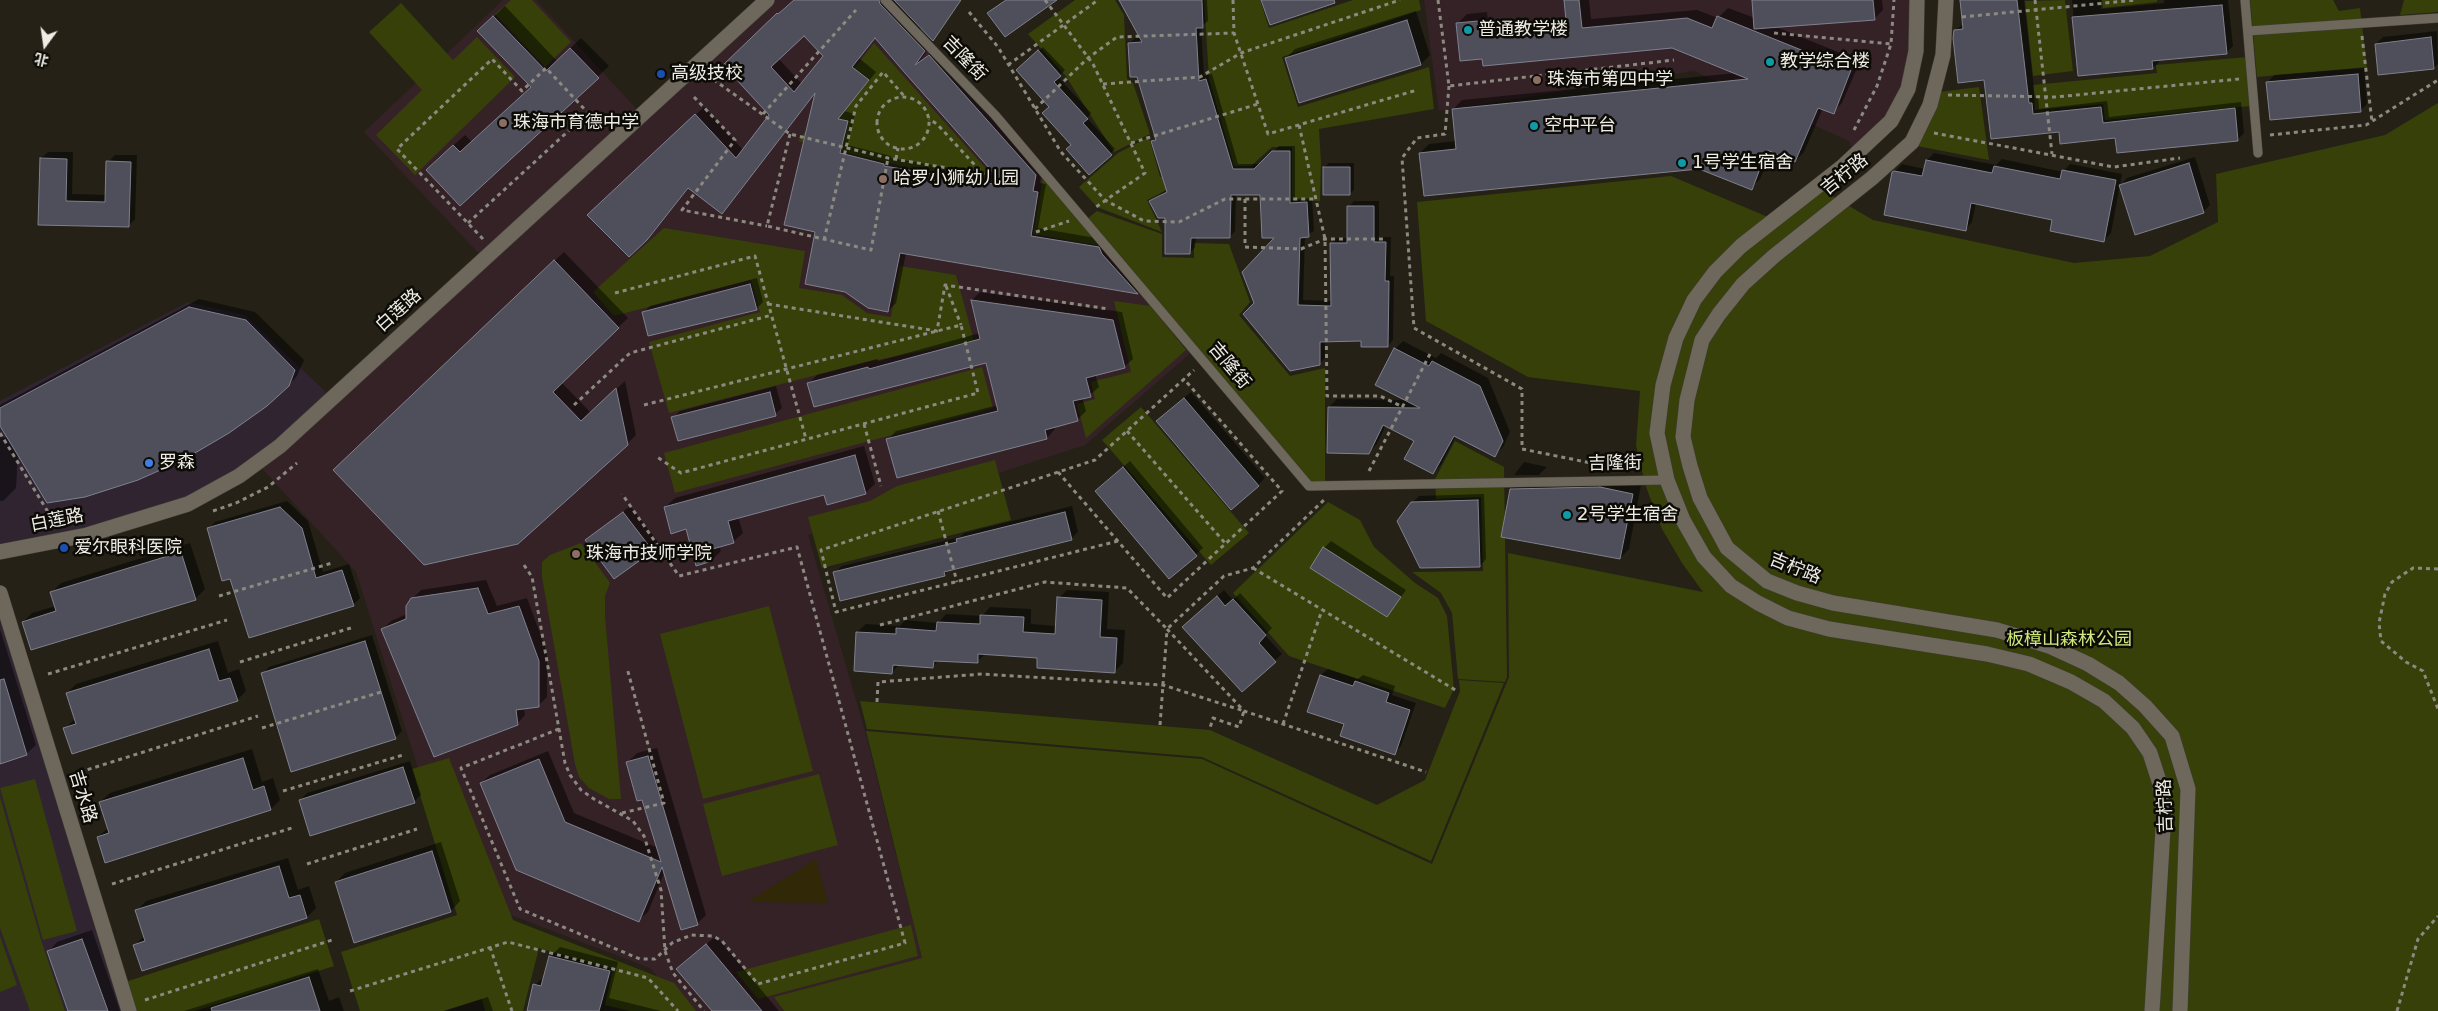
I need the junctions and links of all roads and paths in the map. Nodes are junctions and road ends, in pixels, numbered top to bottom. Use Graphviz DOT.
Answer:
graph roads {
  1 [pos="767,0"];
  2 [pos="886,0"];
  3 [pos="1045,0"];
  4 [pos="1098,0"];
  5 [pos="1233,0"];
  6 [pos="1400,0"];
  7 [pos="1438,0"];
  8 [pos="1894,0"];
  9 [pos="1917,0"];
  10 [pos="1946,0"];
  11 [pos="2035,0"];
  12 [pos="2136,0"];
  13 [pos="2245,0"];
  14 [pos="2108,1"];
  15 [pos="2036,9"];
  16 [pos="856,10"];
  17 [pos="969,12"];
  18 [pos="1960,17"];
  19 [pos="2438,18"];
  20 [pos="2361,24"];
  21 [pos="1063,25"];
  22 [pos="2248,32"];
  23 [pos="1234,33"];
  24 [pos="1774,33"];
  25 [pos="1891,44"];
  26 [pos="1241,53"];
  27 [pos="1088,58"];
  28 [pos="1674,60"];
  29 [pos="1008,65"];
  30 [pos="695,66"];
  31 [pos="2252,78"];
  32 [pos="2438,80"];
  33 [pos="1103,84"];
  34 [pos="1449,86"];
  35 [pos="1417,90"];
  36 [pos="1938,95"];
  37 [pos="694,97"];
  38 [pos="905,97"];
  39 [pos="2045,97"];
  40 [pos="1258,104"];
  41 [pos="1034,109"];
  42 [pos="588,114"];
  43 [pos="763,114"];
  44 [pos="929,119"];
  45 [pos="2372,122"];
  46 [pos="610,123"];
  47 [pos="1299,125"];
  48 [pos="1854,130"];
  49 [pos="1928,132"];
  50 [pos="790,134"];
  51 [pos="608,135"];
  52 [pos="596,136"];
  53 [pos="2257,136"];
  54 [pos="1131,143"];
  55 [pos="846,147"];
  56 [pos="898,148"];
  57 [pos="2258,152"];
  58 [pos="2052,154"];
  59 [pos="888,158"];
  60 [pos="2180,158"];
  61 [pos="896,159"];
  62 [pos="1316,198"];
  63 [pos="1246,199"];
  64 [pos="1106,200"];
  65 [pos="1081,217"];
  66 [pos="468,223"];
  67 [pos="767,226"];
  68 [pos="1036,232"];
  69 [pos="491,234"];
  70 [pos="1325,239"];
  71 [pos="1384,239"];
  72 [pos="824,240"];
  73 [pos="489,245"];
  74 [pos="477,247"];
  75 [pos="945,285"];
  76 [pos="615,293"];
  77 [pos="768,304"];
  78 [pos="1109,309"];
  79 [pos="772,315"];
  80 [pos="961,325"];
  81 [pos="937,331"];
  82 [pos="1430,354"];
  83 [pos="1203,362"];
  84 [pos="786,369"];
  85 [pos="1184,379"];
  86 [pos="574,405"];
  87 [pos="644,405"];
  88 [pos="1403,407"];
  89 [pos="864,424"];
  90 [pos="1127,431"];
  91 [pos="0,433"];
  92 [pos="806,440"];
  93 [pos="657,457"];
  94 [pos="1609,467"];
  95 [pos="1058,472"];
  96 [pos="1667,480"];
  97 [pos="1362,485"];
  98 [pos="881,486"];
  99 [pos="622,494"];
  100 [pos="1327,497"];
  101 [pos="938,511"];
  102 [pos="48,512"];
  103 [pos="1118,541"];
  104 [pos="1225,544"];
  105 [pos="0,552"];
  106 [pos="332,563"];
  107 [pos="524,565"];
  108 [pos="1253,568"];
  109 [pos="2438,569"];
  110 [pos="958,582"];
  111 [pos="0,593"];
  112 [pos="219,596"];
  113 [pos="1322,610"];
  114 [pos="227,620"];
  115 [pos="880,625"];
  116 [pos="354,627"];
  117 [pos="1167,629"];
  118 [pos="240,662"];
  119 [pos="627,668"];
  120 [pos="48,674"];
  121 [pos="1163,685"];
  122 [pos="1457,691"];
  123 [pos="381,692"];
  124 [pos="877,702"];
  125 [pos="2438,709"];
  126 [pos="1244,711"];
  127 [pos="258,716"];
  128 [pos="1160,724"];
  129 [pos="1283,724"];
  130 [pos="262,728"];
  131 [pos="1210,728"];
  132 [pos="559,729"];
  133 [pos="403,755"];
  134 [pos="80,772"];
  135 [pos="1426,772"];
  136 [pos="283,791"];
  137 [pos="621,814"];
  138 [pos="295,827"];
  139 [pos="417,829"];
  140 [pos="308,864"];
  141 [pos="112,884"];
  142 [pos="2438,916"];
  143 [pos="332,940"];
  144 [pos="490,947"];
  145 [pos="665,951"];
  146 [pos="350,991"];
  147 [pos="145,1000"];
  148 [pos="129,1011"];
  149 [pos="512,1011"];
  150 [pos="678,1011"];
  151 [pos="704,1011"];
  152 [pos="2152,1011"];
  153 [pos="2180,1011"];
  154 [pos="2397,1011"];
  1 -- 30 [label="main road, 白莲路"];
  2 -- 65 [label="lane, 吉隆街"];
  3 -- 21 [label="path"];
  4 -- 21 [label="path"];
  5 -- 23 [label="path"];
  6 -- 26 [label="path"];
  7 -- 34 [label="path"];
  8 -- 25 [label="path"];
  9 -- 96 [label="main road, 吉柠路"];
  10 -- 153 [label="main road, 吉柠路"];
  11 -- 15 [label="path"];
  12 -- 14 [label="path"];
  13 -- 22 [label="lane"];
  14 -- 15 [label="path"];
  15 -- 18 [label="path"];
  15 -- 39 [label="path"];
  16 -- 43 [label="path"];
  17 -- 29 [label="path"];
  19 -- 20 [label="lane"];
  20 -- 22 [label="lane"];
  20 -- 45 [label="path"];
  21 -- 27 [label="path"];
  21 -- 29 [label="path"];
  22 -- 31 [label="lane"];
  23 -- 26 [label="path"];
  23 -- 27 [label="path"];
  24 -- 25 [label="path"];
  25 -- 48 [label="path"];
  26 -- 33 [label="path"];
  26 -- 40 [label="path"];
  27 -- 33 [label="path"];
  27 -- 41 [label="path"];
  28 -- 34 [label="path"];
  29 -- 41 [label="path"];
  30 -- 43 [label="path"];
  30 -- 51 [label="main road, 白莲路"];
  31 -- 39 [label="path"];
  31 -- 53 [label="lane"];
  32 -- 45 [label="path"];
  33 -- 54 [label="path"];
  34 -- 94 [label="path"];
  35 -- 47 [label="path"];
  36 -- 39 [label="path"];
  37 -- 67 [label="path"];
  38 -- 44 [label="path"];
  38 -- 55 [label="path"];
  38 -- 56 [label="path"];
  39 -- 58 [label="path"];
  40 -- 47 [label="path"];
  40 -- 54 [label="path"];
  41 -- 64 [label="path"];
  42 -- 51 [label="path"];
  42 -- 66 [label="path"];
  42 -- 66 [label="path"];
  43 -- 50 [label="path"];
  44 -- 56 [label="path"];
  44 -- 61 [label="path"];
  45 -- 53 [label="path"];
  46 -- 51 [label="path"];
  47 -- 62 [label="path"];
  49 -- 58 [label="path"];
  50 -- 55 [label="path"];
  50 -- 67 [label="path"];
  51 -- 52 [label="path"];
  51 -- 73 [label="main road, 白莲路"];
  53 -- 57 [label="lane"];
  54 -- 64 [label="path"];
  55 -- 59 [label="path"];
  55 -- 72 [label="path"];
  56 -- 61 [label="path"];
  58 -- 60 [label="path"];
  59 -- 61 [label="path"];
  59 -- 72 [label="path"];
  62 -- 63 [label="path"];
  62 -- 70 [label="path"];
  63 -- 64 [label="path"];
  63 -- 70 [label="path"];
  64 -- 65 [label="path"];
  65 -- 68 [label="path"];
  65 -- 83 [label="lane, 吉隆街"];
  66 -- 73 [label="path"];
  67 -- 72 [label="path"];
  69 -- 73 [label="path"];
  70 -- 71 [label="path"];
  70 -- 88 [label="path"];
  73 -- 74 [label="path"];
  73 -- 105 [label="main road, 白莲路"];
  75 -- 78 [label="path"];
  75 -- 80 [label="path"];
  75 -- 81 [label="path"];
  76 -- 77 [label="path"];
  77 -- 79 [label="path"];
  77 -- 81 [label="path"];
  79 -- 84 [label="path"];
  79 -- 86 [label="path"];
  80 -- 81 [label="path"];
  80 -- 89 [label="path"];
  81 -- 84 [label="path"];
  82 -- 88 [label="path"];
  83 -- 85 [label="path"];
  83 -- 97 [label="lane, 吉隆街"];
  84 -- 87 [label="path"];
  84 -- 92 [label="path"];
  85 -- 90 [label="path"];
  85 -- 104 [label="path"];
  88 -- 97 [label="path"];
  89 -- 92 [label="path"];
  89 -- 98 [label="path"];
  90 -- 95 [label="path"];
  90 -- 104 [label="path"];
  91 -- 102 [label="path"];
  92 -- 93 [label="path"];
  95 -- 101 [label="path"];
  95 -- 103 [label="path"];
  96 -- 97 [label="lane, 吉隆街"];
  96 -- 152 [label="main road, 吉柠路"];
  99 -- 145 [label="path"];
  100 -- 108 [label="path"];
  101 -- 110 [label="path"];
  101 -- 110 [label="path"];
  103 -- 104 [label="path"];
  103 -- 110 [label="path"];
  106 -- 112 [label="path"];
  107 -- 132 [label="path"];
  108 -- 113 [label="path"];
  108 -- 117 [label="path"];
  109 -- 125 [label="path"];
  111 -- 148 [label="main road, 吉水路"];
  113 -- 122 [label="path"];
  113 -- 129 [label="path"];
  114 -- 120 [label="path"];
  115 -- 117 [label="path"];
  116 -- 118 [label="path"];
  117 -- 121 [label="path"];
  117 -- 126 [label="path"];
  119 -- 137 [label="path"];
  121 -- 124 [label="path"];
  121 -- 126 [label="path"];
  121 -- 128 [label="path"];
  123 -- 130 [label="path"];
  126 -- 129 [label="path"];
  126 -- 131 [label="path"];
  127 -- 134 [label="path"];
  129 -- 135 [label="path"];
  132 -- 137 [label="path"];
  132 -- 145 [label="path"];
  133 -- 136 [label="path"];
  137 -- 145 [label="path"];
  138 -- 141 [label="path"];
  139 -- 140 [label="path"];
  142 -- 154 [label="path"];
  143 -- 147 [label="path"];
  144 -- 146 [label="path"];
  144 -- 149 [label="path"];
  144 -- 150 [label="path"];
  145 -- 151 [label="path"];
}
